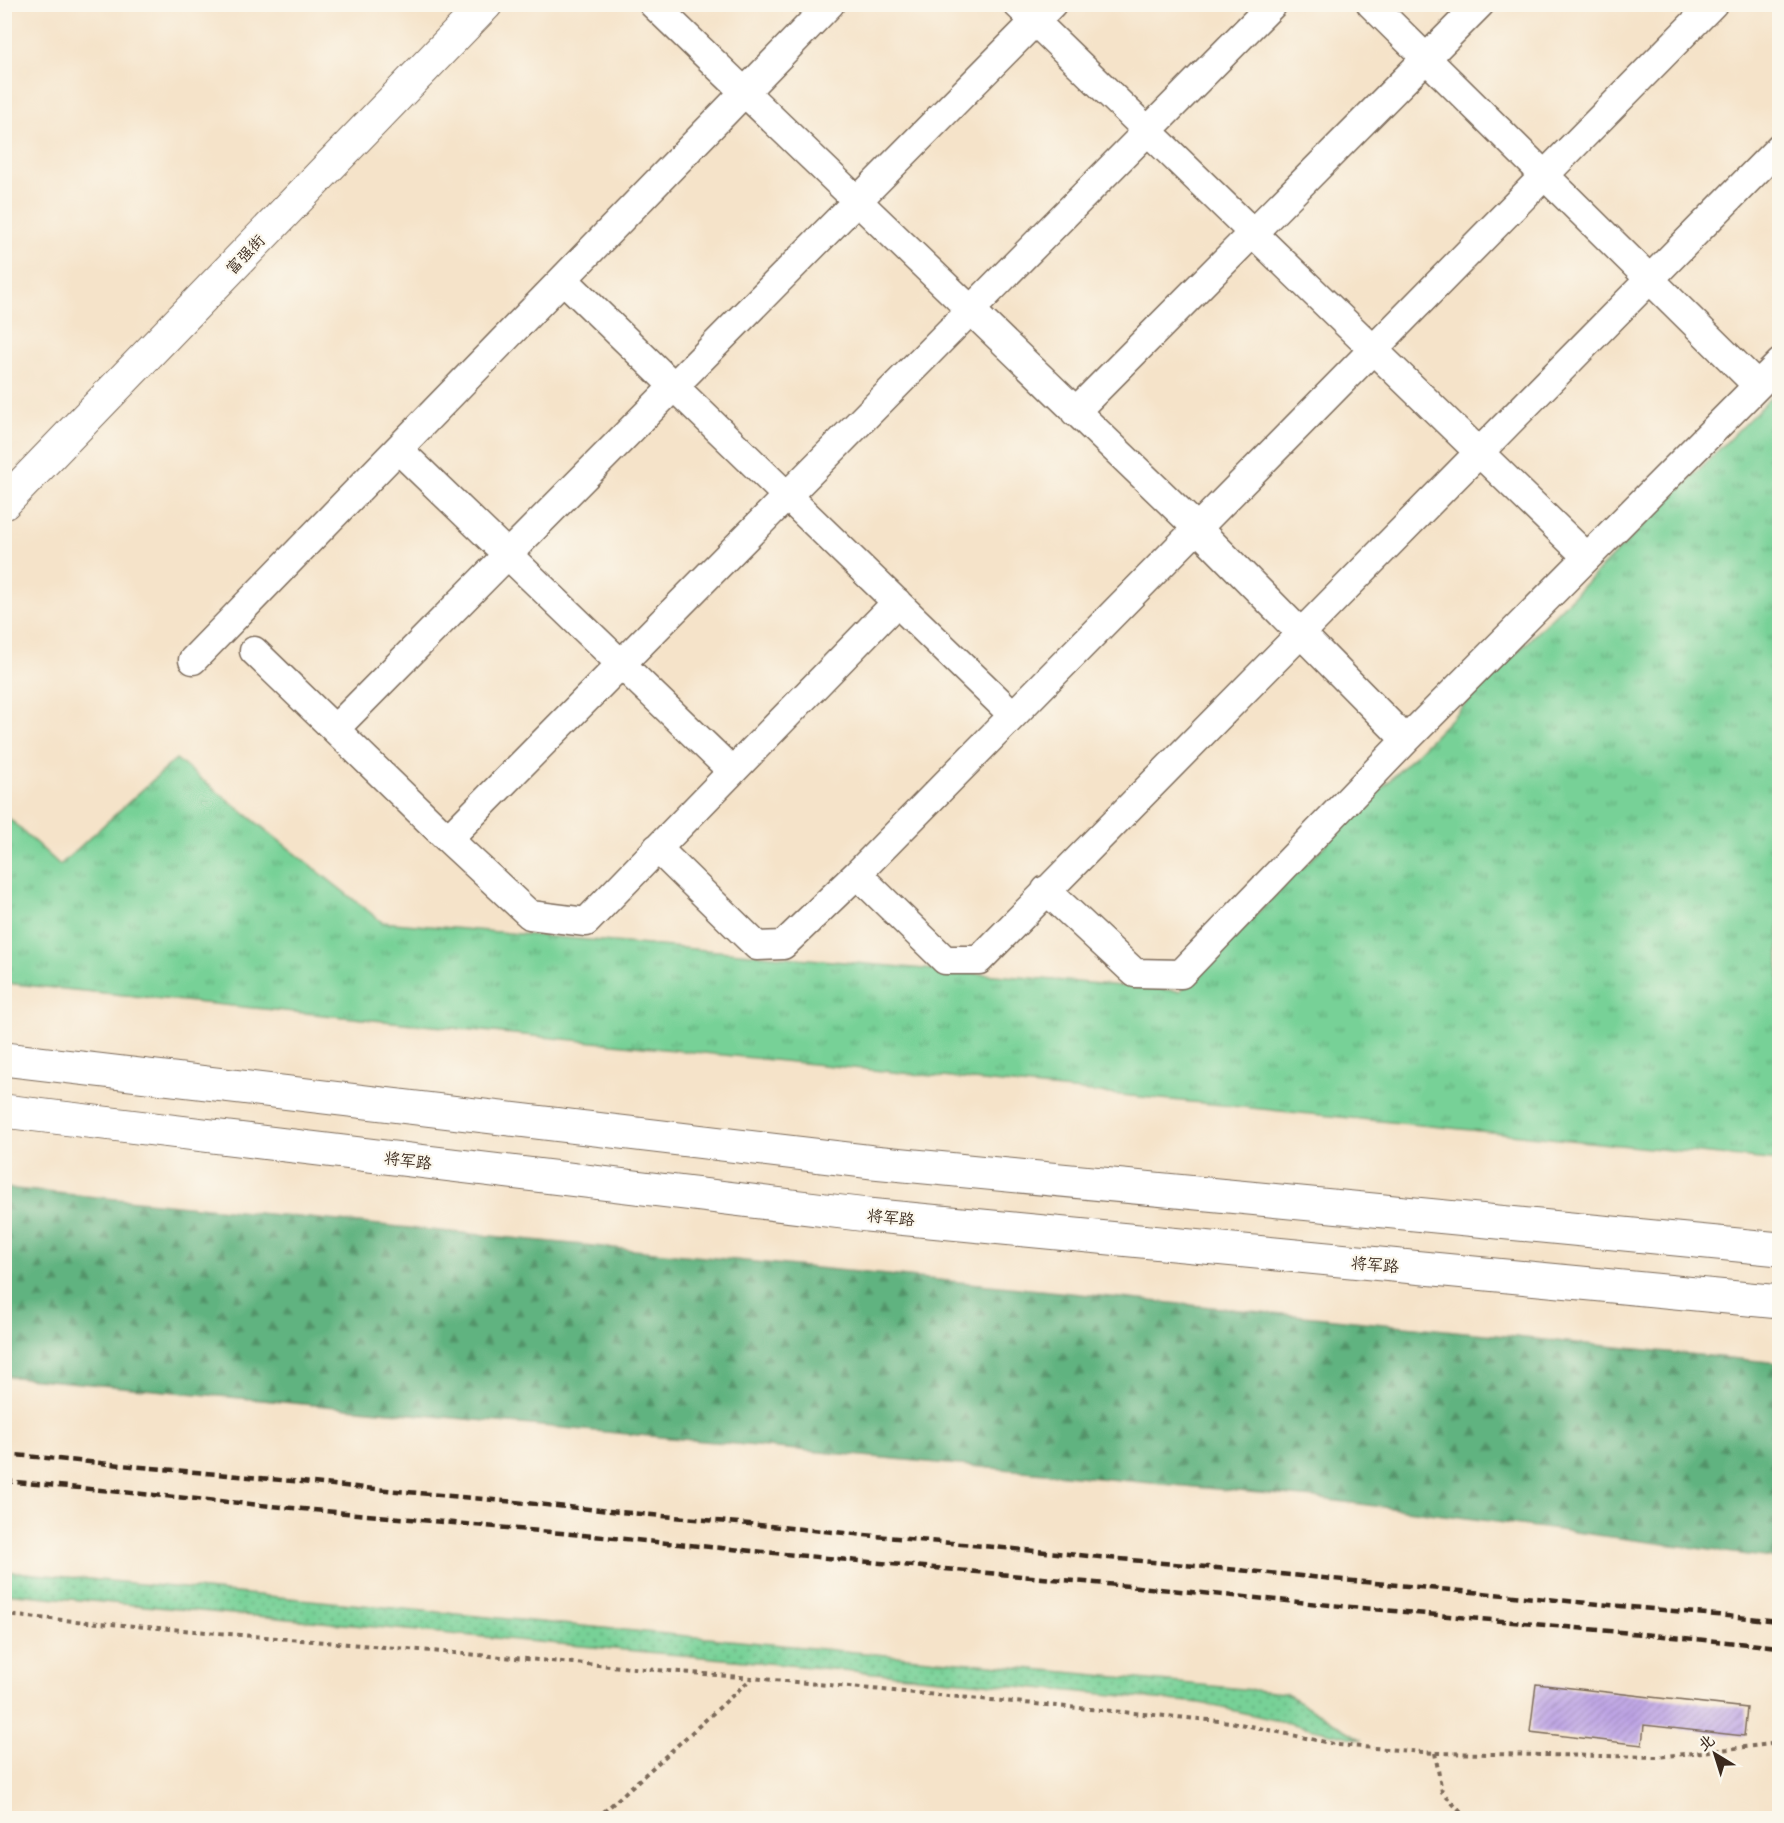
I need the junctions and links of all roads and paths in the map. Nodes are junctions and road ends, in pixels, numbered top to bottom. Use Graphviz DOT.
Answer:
graph roads {
  1 [pos="486,4"];
  2 [pos="653,4"];
  3 [pos="830,4"];
  4 [pos="1273,4"];
  5 [pos="1371,4"];
  6 [pos="1480,4"];
  7 [pos="1713,4"];
  8 [pos="1035,10"];
  9 [pos="1426,59"];
  10 [pos="743,92"];
  11 [pos="1148,131"];
  12 [pos="1779,147"];
  13 [pos="1544,176"];
  14 [pos="857,202"];
  15 [pos="1253,232"];
  16 [pos="563,279"];
  17 [pos="1649,279"];
  18 [pos="970,311"];
  19 [pos="1374,349"];
  20 [pos="1779,363"];
  21 [pos="1757,385"];
  22 [pos="674,386"];
  23 [pos="1076,412"];
  24 [pos="398,449"];
  25 [pos="1479,451"];
  26 [pos="787,496"];
  27 [pos="4,503"];
  28 [pos="1197,528"];
  29 [pos="507,555"];
  30 [pos="1587,557"];
  31 [pos="897,602"];
  32 [pos="1300,633"];
  33 [pos="254,651"];
  34 [pos="194,660"];
  35 [pos="621,664"];
  36 [pos="1013,715"];
  37 [pos="335,729"];
  38 [pos="1406,740"];
  39 [pos="732,771"];
  40 [pos="448,839"];
  41 [pos="657,848"];
  42 [pos="856,874"];
  43 [pos="1046,890"];
  44 [pos="4,1059"];
  45 [pos="4,1111"];
  46 [pos="1779,1249"];
  47 [pos="1779,1302"];
  48 [pos="4,1615"];
  49 [pos="752,1678"];
  50 [pos="1779,1743"];
  51 [pos="1435,1754"];
  52 [pos="597,1818"];
  53 [pos="1466,1818"];
  1 -- 27 [label="main road, 富强街"];
  2 -- 10 [label="street"];
  3 -- 10 [label="street"];
  4 -- 11 [label="street"];
  5 -- 9 [label="street"];
  6 -- 9 [label="street"];
  7 -- 13 [label="street"];
  8 -- 11 [label="street"];
  8 -- 14 [label="street"];
  9 -- 13 [label="street"];
  9 -- 15 [label="street"];
  10 -- 14 [label="street"];
  10 -- 16 [label="street"];
  11 -- 15 [label="street"];
  11 -- 18 [label="street"];
  12 -- 17 [label="street"];
  13 -- 17 [label="street"];
  13 -- 19 [label="street"];
  14 -- 18 [label="street"];
  14 -- 22 [label="street"];
  15 -- 19 [label="street"];
  15 -- 23 [label="street"];
  16 -- 22 [label="street"];
  16 -- 24 [label="street"];
  17 -- 21 [label="street"];
  17 -- 25 [label="street"];
  18 -- 23 [label="street"];
  18 -- 26 [label="street"];
  19 -- 25 [label="street"];
  19 -- 28 [label="street"];
  20 -- 21 [label="street"];
  21 -- 30 [label="street"];
  22 -- 26 [label="street"];
  22 -- 29 [label="street"];
  23 -- 28 [label="street"];
  24 -- 29 [label="street"];
  24 -- 34 [label="street"];
  25 -- 30 [label="street"];
  25 -- 32 [label="street"];
  26 -- 31 [label="street"];
  26 -- 35 [label="street"];
  28 -- 32 [label="street"];
  28 -- 36 [label="street"];
  29 -- 35 [label="street"];
  29 -- 37 [label="street"];
  30 -- 38 [label="street"];
  31 -- 36 [label="street"];
  31 -- 39 [label="street"];
  32 -- 38 [label="street"];
  32 -- 43 [label="street"];
  33 -- 37 [label="street"];
  35 -- 39 [label="street"];
  35 -- 40 [label="street"];
  36 -- 42 [label="street"];
  37 -- 40 [label="street"];
  38 -- 43 [label="street"];
  39 -- 41 [label="street"];
  40 -- 41 [label="street"];
  41 -- 42 [label="street"];
  42 -- 43 [label="street"];
  44 -- 46 [label="main road"];
  45 -- 47 [label="main road, 将军路"];
  48 -- 49 [label="path"];
  49 -- 51 [label="path"];
  49 -- 52 [label="path"];
  50 -- 51 [label="path"];
  51 -- 53 [label="path"];
}
